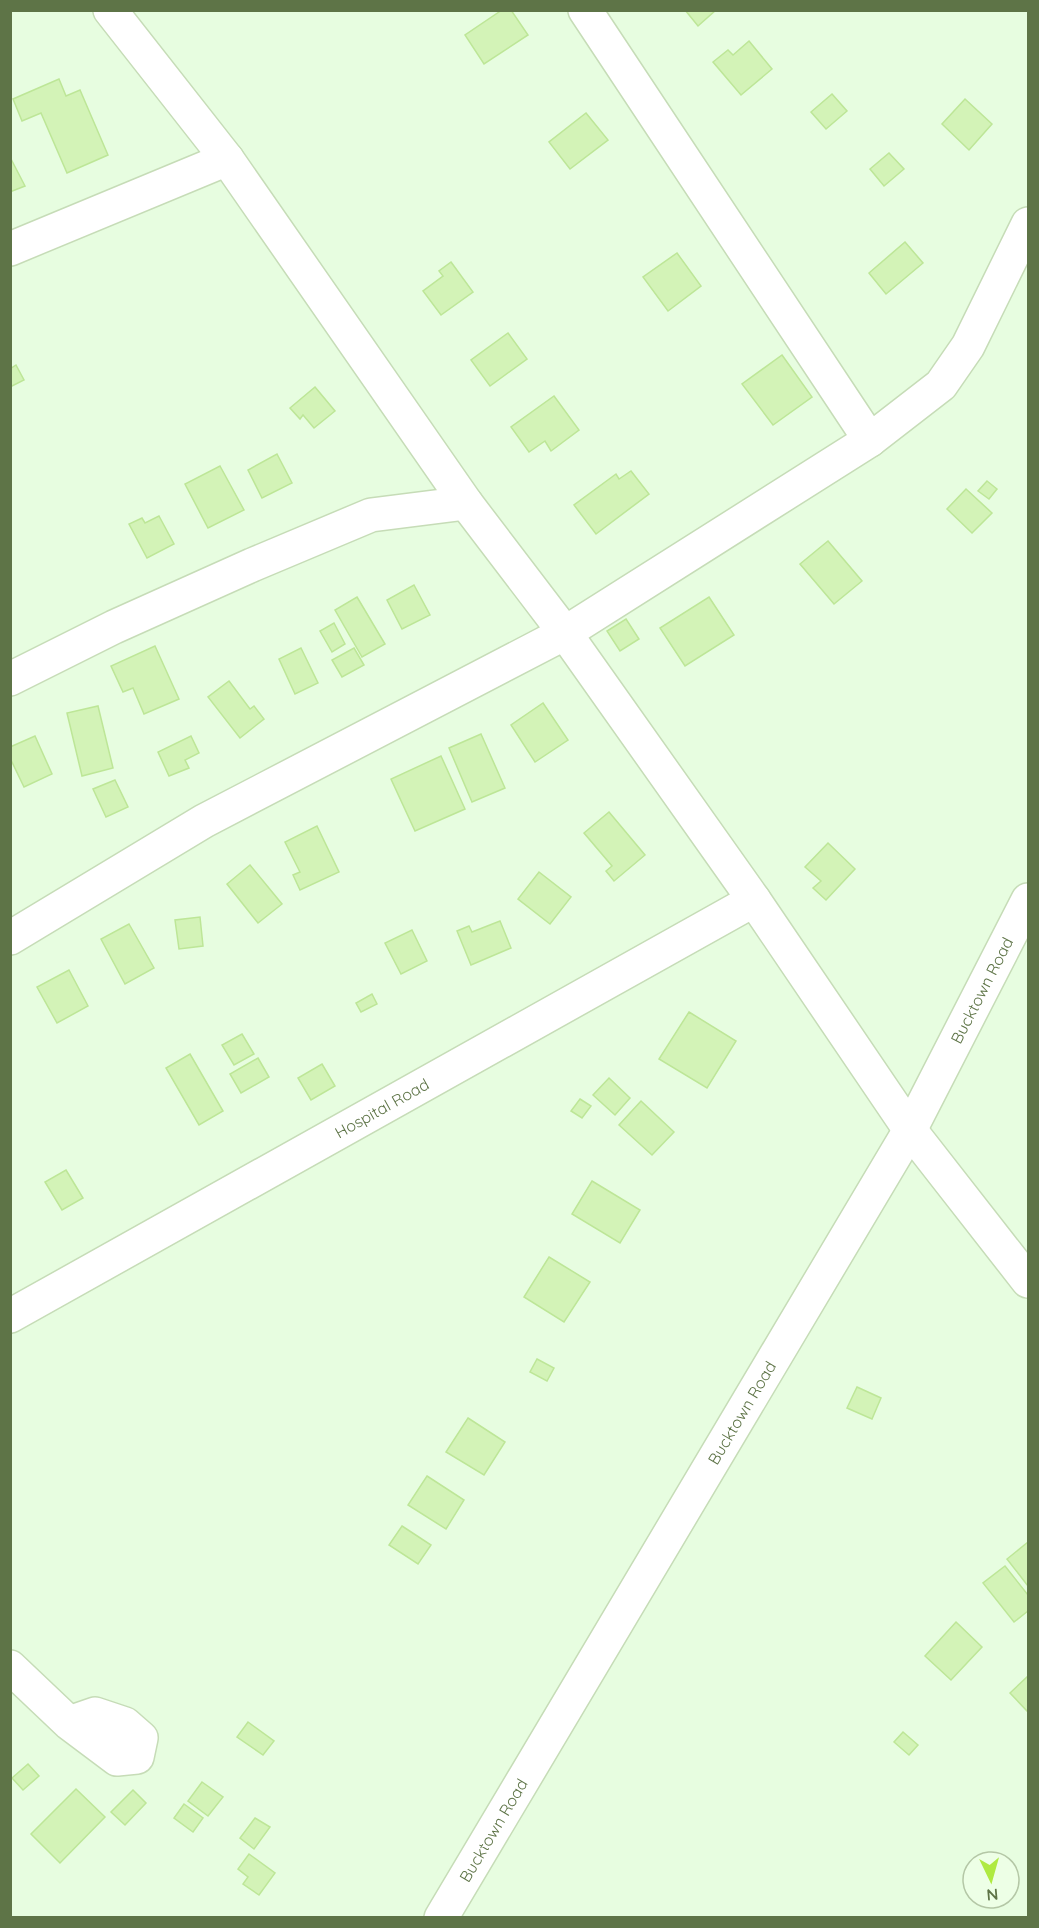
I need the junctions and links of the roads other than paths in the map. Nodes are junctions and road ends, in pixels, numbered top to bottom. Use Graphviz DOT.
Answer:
graph roads {
  1 [pos="110,10"];
  2 [pos="585,10"];
  3 [pos="227,159"];
  4 [pos="1029,224"];
  5 [pos="10,249"];
  6 [pos="870,440"];
  7 [pos="466,503"];
  8 [pos="565,633"];
  9 [pos="10,679"];
  10 [pos="754,900"];
  11 [pos="1029,900"];
  12 [pos="10,938"];
  13 [pos="910,1130"];
  14 [pos="1029,1281"];
  15 [pos="10,1316"];
  16 [pos="10,1667"];
  17 [pos="69,1723"];
  18 [pos="441,1917"];
  1 -- 3 [label="street"];
  2 -- 6 [label="street"];
  3 -- 5 [label="street"];
  3 -- 7 [label="street"];
  4 -- 6 [label="street"];
  6 -- 8 [label="street"];
  7 -- 8 [label="street"];
  7 -- 9 [label="street"];
  8 -- 10 [label="street"];
  8 -- 12 [label="street"];
  10 -- 13 [label="street"];
  10 -- 15 [label="street, Hospital Road"];
  11 -- 13 [label="street, Bucktown Road"];
  13 -- 14 [label="street"];
  13 -- 18 [label="street, Bucktown Road"];
  16 -- 17 [label="street"];
}
